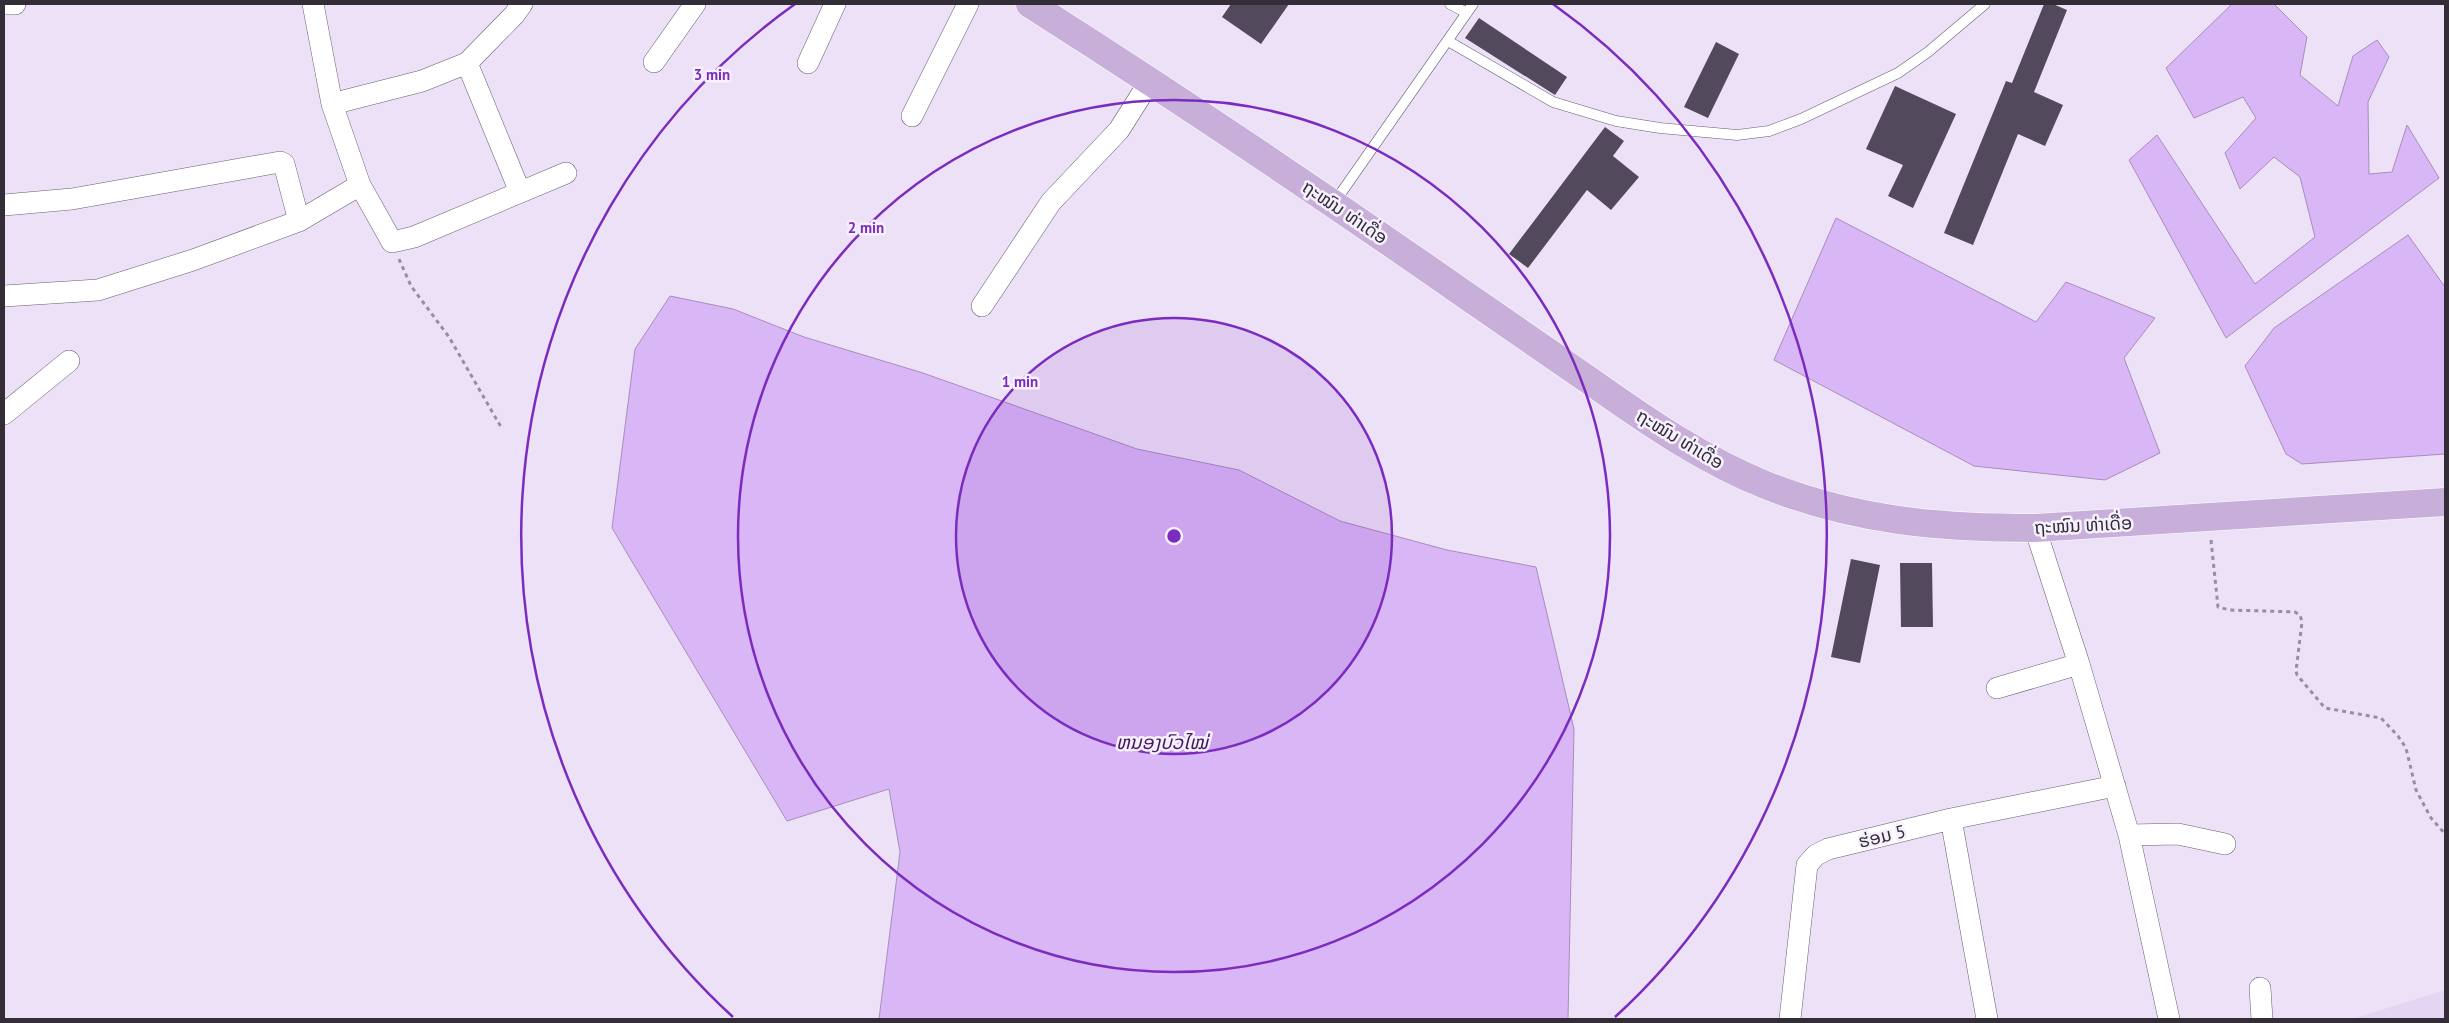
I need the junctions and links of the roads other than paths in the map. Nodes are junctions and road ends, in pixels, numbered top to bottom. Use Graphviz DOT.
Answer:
graph roads {
  1 [pos="4,4"];
  2 [pos="15,4"];
  3 [pos="313,4"];
  4 [pos="522,4"];
  5 [pos="695,4"];
  6 [pos="835,4"];
  7 [pos="968,4"];
  8 [pos="1030,4"];
  9 [pos="1450,4"];
  10 [pos="1473,4"];
  11 [pos="1985,4"];
  12 [pos="1467,14"];
  13 [pos="1448,40"];
  14 [pos="654,62"];
  15 [pos="467,63"];
  16 [pos="808,63"];
  17 [pos="1150,81"];
  18 [pos="332,104"];
  19 [pos="912,116"];
  20 [pos="566,173"];
  21 [pos="360,185"];
  22 [pos="520,192"];
  23 [pos="1334,203"];
  24 [pos="4,205"];
  25 [pos="299,221"];
  26 [pos="4,296"];
  27 [pos="982,306"];
  28 [pos="69,361"];
  29 [pos="4,414"];
  30 [pos="2445,502"];
  31 [pos="2035,528"];
  32 [pos="2079,664"];
  33 [pos="1998,688"];
  34 [pos="2115,786"];
  35 [pos="1951,819"];
  36 [pos="2129,834"];
  37 [pos="2226,844"];
  38 [pos="2260,988"];
  39 [pos="1790,1019"];
  40 [pos="1987,1019"];
  41 [pos="2169,1019"];
  42 [pos="2262,1019"];
  1 -- 2 [label="street"];
  3 -- 18 [label="street"];
  4 -- 15 [label="street"];
  5 -- 14 [label="street"];
  6 -- 16 [label="street"];
  7 -- 19 [label="street"];
  8 -- 17 [label="main road, ຖະໝົນ ທ່າເດື່ອ"];
  9 -- 12 [label="lane"];
  10 -- 12 [label="lane"];
  11 -- 13 [label="lane"];
  12 -- 13 [label="lane"];
  13 -- 23 [label="lane"];
  15 -- 18 [label="street"];
  15 -- 22 [label="street"];
  17 -- 23 [label="main road, ຖະໝົນ ທ່າເດື່ອ"];
  17 -- 27 [label="street"];
  18 -- 21 [label="street"];
  20 -- 22 [label="street"];
  21 -- 22 [label="street"];
  21 -- 25 [label="street"];
  23 -- 31 [label="main road, ຖະໝົນ ທ່າເດື່ອ"];
  24 -- 25 [label="street"];
  25 -- 26 [label="street"];
  28 -- 29 [label="street"];
  30 -- 31 [label="main road, ຖະໝົນ ທ່າເດື່ອ"];
  31 -- 32 [label="street"];
  32 -- 33 [label="street"];
  32 -- 34 [label="street"];
  34 -- 35 [label="street, ຮ່ອມ 5"];
  34 -- 36 [label="street"];
  35 -- 39 [label="street, ຮ່ອມ 5"];
  35 -- 40 [label="street"];
  36 -- 37 [label="street"];
  36 -- 41 [label="street"];
  38 -- 42 [label="street"];
}
